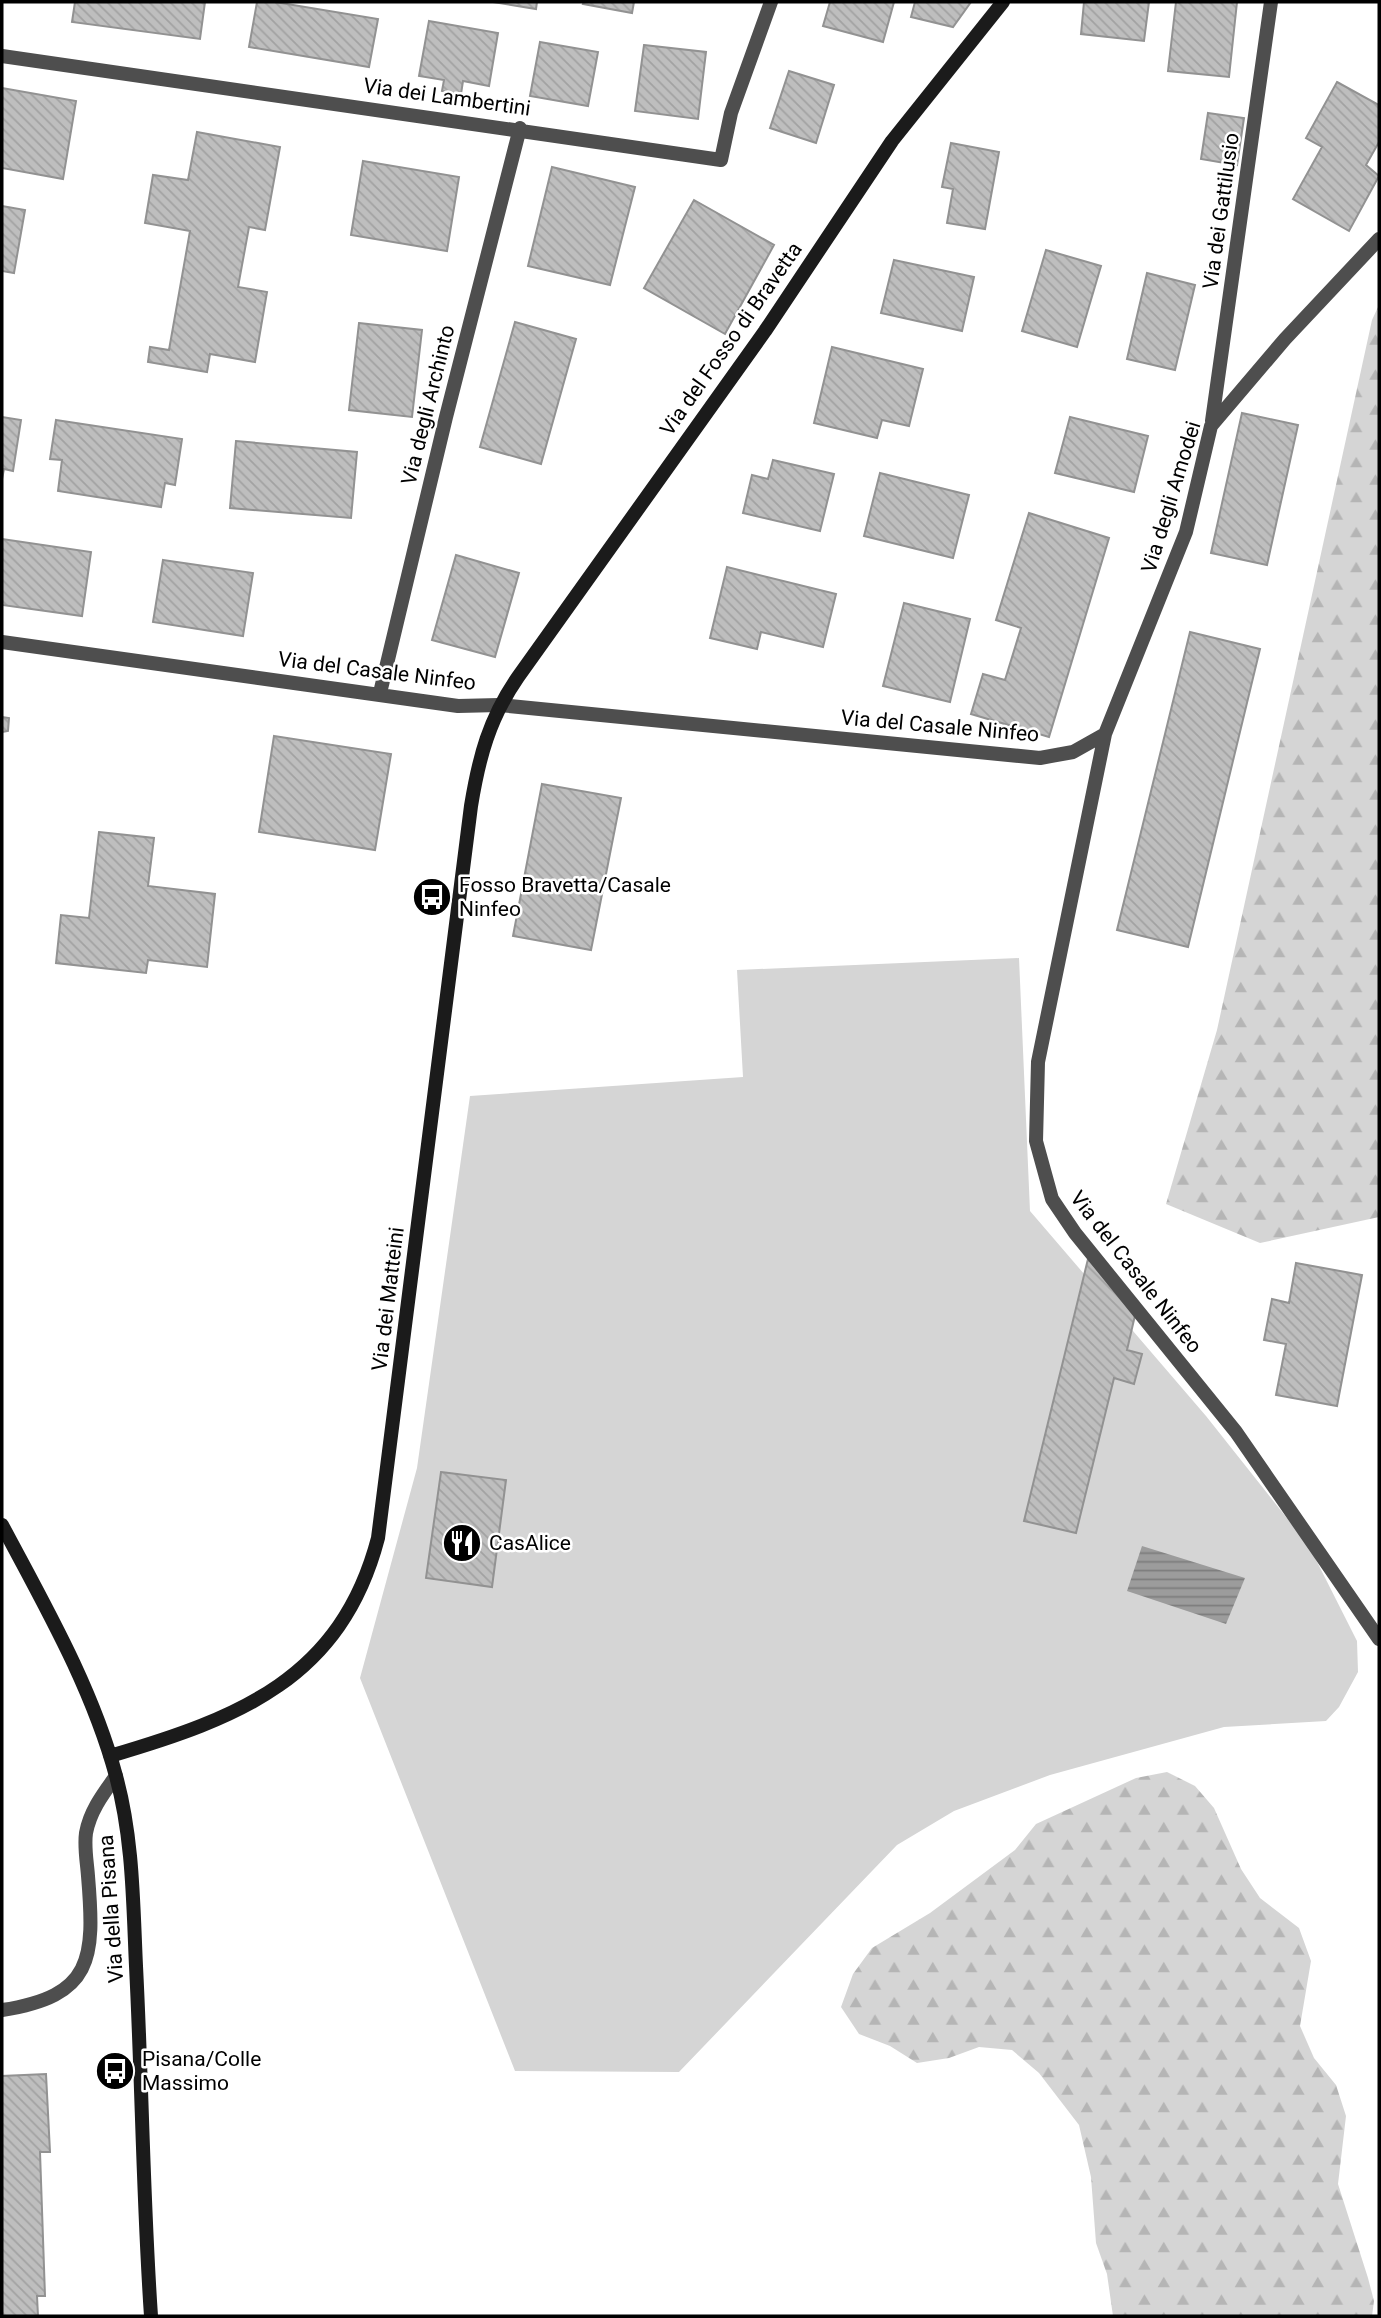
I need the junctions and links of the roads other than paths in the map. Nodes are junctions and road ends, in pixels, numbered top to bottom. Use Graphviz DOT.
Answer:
graph roads {
  1 [pos="771,2"];
  2 [pos="1003,2"];
  3 [pos="1270,2"];
  4 [pos="2,56"];
  5 [pos="520,128"];
  6 [pos="1379,239"];
  7 [pos="1211,426"];
  8 [pos="2,642"];
  9 [pos="380,693"];
  10 [pos="499,705"];
  11 [pos="1105,734"];
  12 [pos="2,1525"];
  13 [pos="1379,1639"];
  14 [pos="110,1756"];
  15 [pos="116,1776"];
  16 [pos="2,2010"];
  17 [pos="151,2316"];
  1 -- 5 [label="street, Via dei Lambertini"];
  2 -- 10 [label="main road, Via del Fosso di Bravetta"];
  3 -- 7 [label="street, Via dei Gattilusio"];
  4 -- 5 [label="street, Via dei Lambertini"];
  5 -- 9 [label="street, Via degli Archinto"];
  6 -- 7 [label="street, Via degli Amodei"];
  7 -- 11 [label="street, Via degli Amodei"];
  8 -- 9 [label="street, Via del Casale Ninfeo"];
  9 -- 10 [label="street, Via del Casale Ninfeo"];
  10 -- 11 [label="street, Via del Casale Ninfeo"];
  10 -- 14 [label="main road, Via dei Matteini"];
  11 -- 13 [label="street, Via del Casale Ninfeo"];
  12 -- 14 [label="main road, Via della Pisana"];
  14 -- 15 [label="main road, Via della Pisana"];
  15 -- 16 [label="street"];
  15 -- 17 [label="main road, Via della Pisana"];
}
